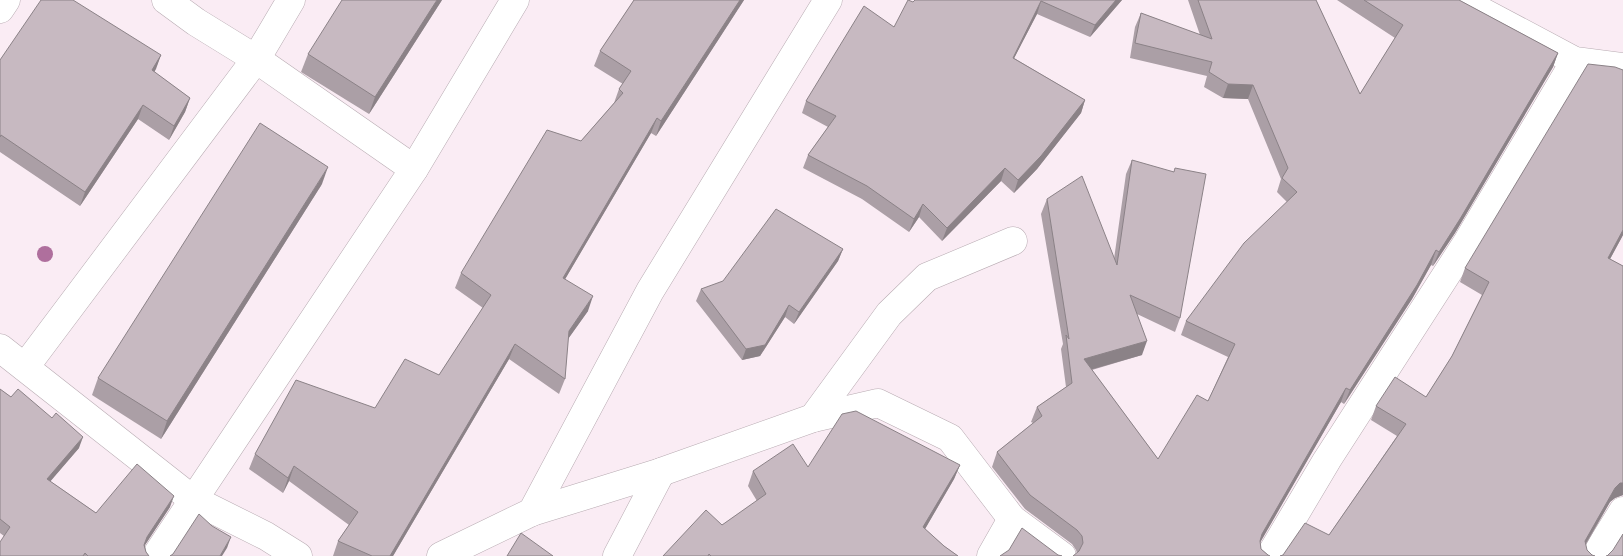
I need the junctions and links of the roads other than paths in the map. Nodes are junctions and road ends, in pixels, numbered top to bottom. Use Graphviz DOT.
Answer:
graph roads {
  1 [pos="6,0"];
  2 [pos="166,0"];
  3 [pos="291,0"];
  4 [pos="516,0"];
  5 [pos="828,0"];
  6 [pos="1460,0"];
  7 [pos="0,8"];
  8 [pos="256,59"];
  9 [pos="1575,61"];
  10 [pos="1623,67"];
  11 [pos="414,169"];
  12 [pos="1013,241"];
  13 [pos="0,348"];
  14 [pos="25,367"];
  15 [pos="813,418"];
  16 [pos="660,472"];
  17 [pos="192,499"];
  18 [pos="1623,511"];
  19 [pos="532,512"];
  20 [pos="1012,519"];
  21 [pos="156,556"];
  22 [pos="298,556"];
  23 [pos="440,556"];
  24 [pos="617,556"];
  25 [pos="991,556"];
  26 [pos="1062,556"];
  27 [pos="1270,556"];
  28 [pos="1595,556"];
  1 -- 7 [label="street"];
  2 -- 8 [label="street"];
  3 -- 8 [label="street"];
  4 -- 11 [label="street"];
  5 -- 19 [label="street"];
  6 -- 9 [label="street"];
  8 -- 11 [label="street"];
  8 -- 14 [label="street"];
  9 -- 10 [label="street"];
  9 -- 27 [label="street"];
  11 -- 17 [label="street"];
  12 -- 15 [label="street"];
  13 -- 14 [label="street"];
  14 -- 17 [label="street"];
  15 -- 16 [label="street"];
  15 -- 20 [label="street"];
  16 -- 19 [label="street"];
  16 -- 24 [label="street"];
  17 -- 21 [label="street"];
  17 -- 22 [label="street"];
  18 -- 28 [label="street"];
  19 -- 23 [label="street"];
  20 -- 25 [label="street"];
  20 -- 26 [label="street"];
}
